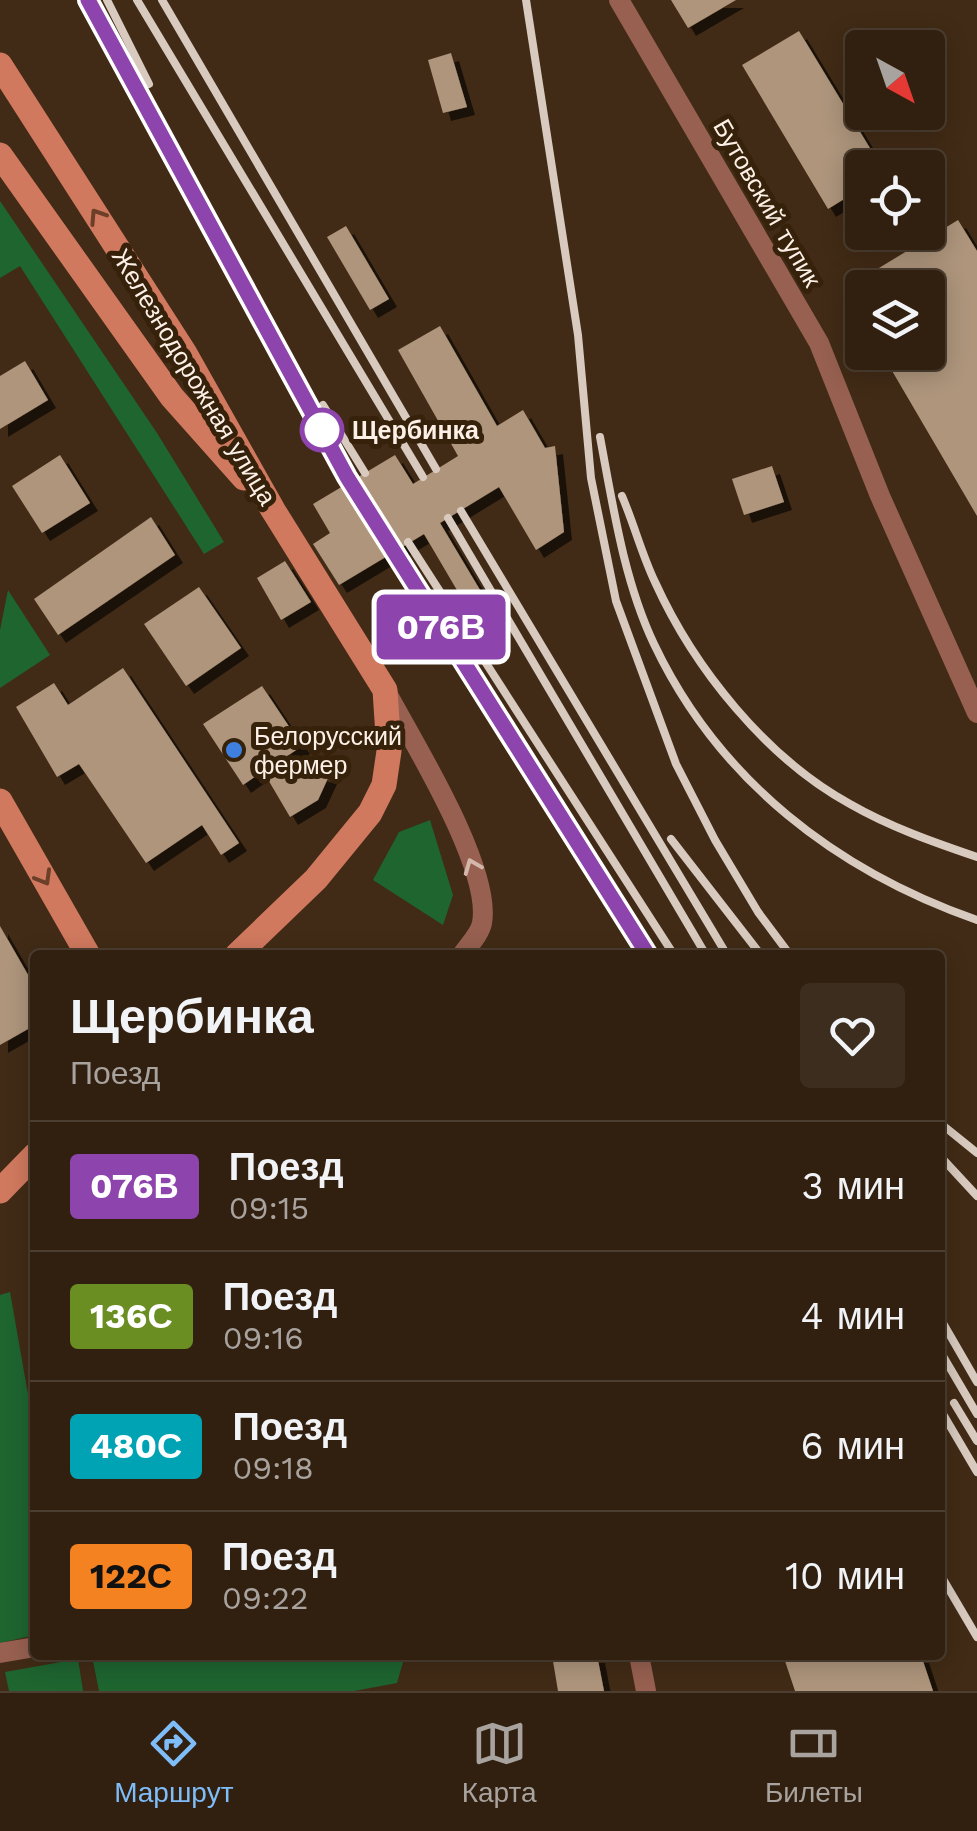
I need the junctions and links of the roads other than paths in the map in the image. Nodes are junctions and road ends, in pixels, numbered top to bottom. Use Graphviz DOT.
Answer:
graph roads {
  1 [pos="619,0"];
  2 [pos="0,65"];
  3 [pos="0,156"];
  4 [pos="273,510"];
  5 [pos="385,690"];
  6 [pos="977,713"];
  7 [pos="0,801"];
  8 [pos="85,950"];
  9 [pos="242,950"];
  10 [pos="465,950"];
  11 [pos="30,1160"];
  12 [pos="0,1192"];
  13 [pos="30,1647"];
  14 [pos="0,1653"];
  15 [pos="640,1660"];
  16 [pos="646,1691"];
  1 -- 6 [label="street, Бутовский тупик"];
  4 -- 2 [label="main road, Железнодорожная улица, one-way"];
  3 -- 4 [label="main road"];
  4 -- 5 [label="main road, Железнодорожная улица"];
  5 -- 9 [label="main road"];
  10 -- 5 [label="street, one-way"];
  7 -- 8 [label="main road, one-way"];
  11 -- 12 [label="main road"];
  13 -- 14 [label="street"];
  15 -- 16 [label="street"];
}
